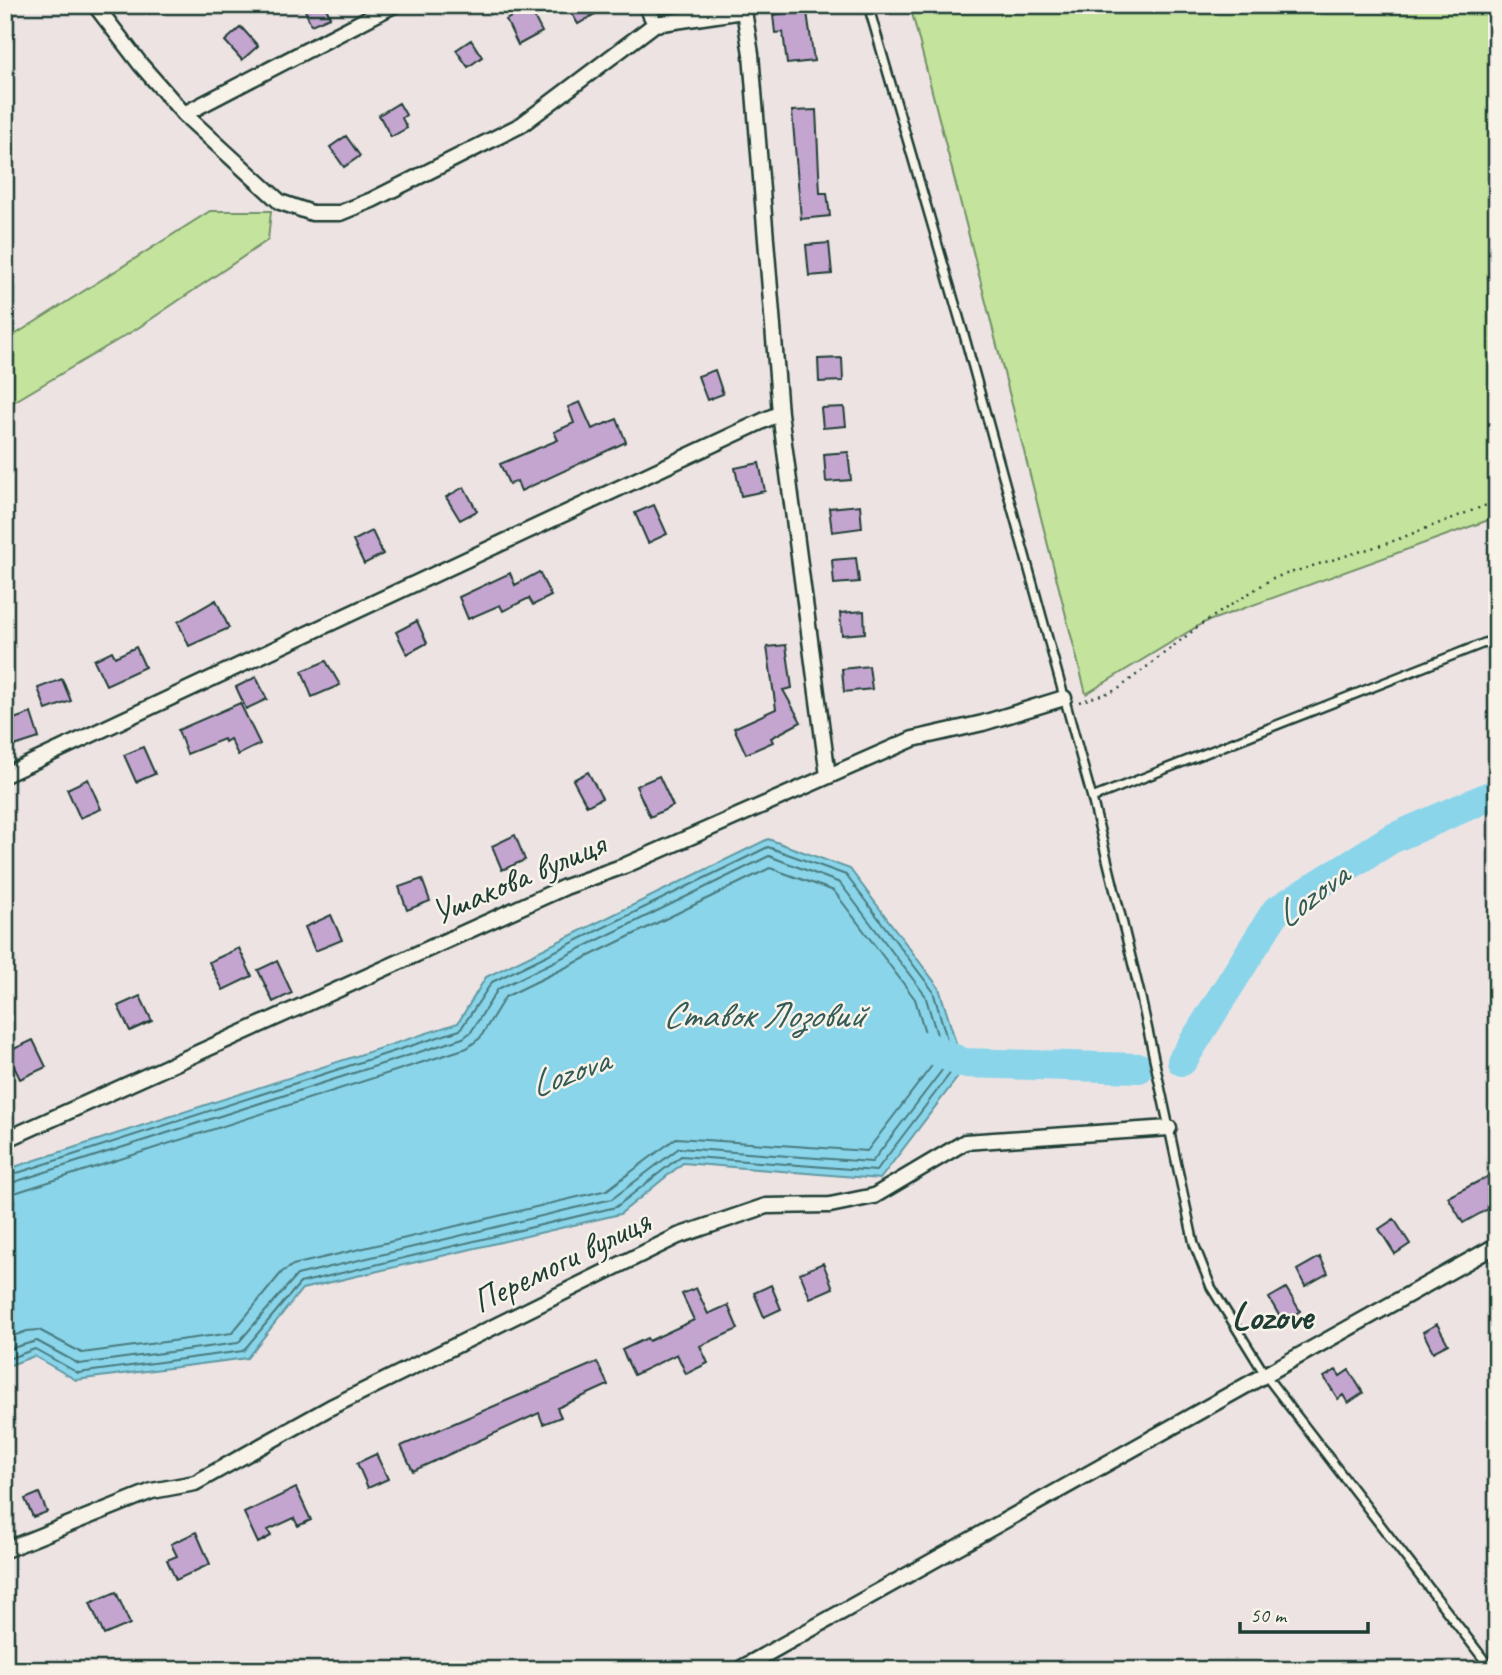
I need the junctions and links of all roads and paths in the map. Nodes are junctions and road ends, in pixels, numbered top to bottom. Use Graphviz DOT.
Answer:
graph roads {
  1 [pos="96,5"];
  2 [pos="394,5"];
  3 [pos="646,5"];
  4 [pos="868,5"];
  5 [pos="743,8"];
  6 [pos="655,24"];
  7 [pos="184,114"];
  8 [pos="780,413"];
  9 [pos="1497,501"];
  10 [pos="1497,638"];
  11 [pos="1065,702"];
  12 [pos="5,775"];
  13 [pos="828,776"];
  14 [pos="1092,798"];
  15 [pos="1169,1128"];
  16 [pos="5,1140"];
  17 [pos="1497,1245"];
  18 [pos="1266,1376"];
  19 [pos="5,1550"];
  20 [pos="738,1670"];
  21 [pos="1492,1670"];
  1 -- 7 [label="street"];
  2 -- 7 [label="street"];
  3 -- 6 [label="street"];
  4 -- 11 [label="lane"];
  5 -- 6 [label="street"];
  5 -- 8 [label="street"];
  6 -- 7 [label="street"];
  8 -- 12 [label="street"];
  8 -- 13 [label="street"];
  9 -- 11 [label="path"];
  10 -- 14 [label="lane"];
  11 -- 13 [label="street, Ушакова вулиця"];
  11 -- 14 [label="lane"];
  13 -- 16 [label="street, Ушакова вулиця"];
  14 -- 15 [label="lane"];
  15 -- 18 [label="lane"];
  15 -- 19 [label="street, Перемоги вулиця"];
  17 -- 18 [label="street"];
  18 -- 20 [label="street"];
  18 -- 21 [label="lane"];
}
